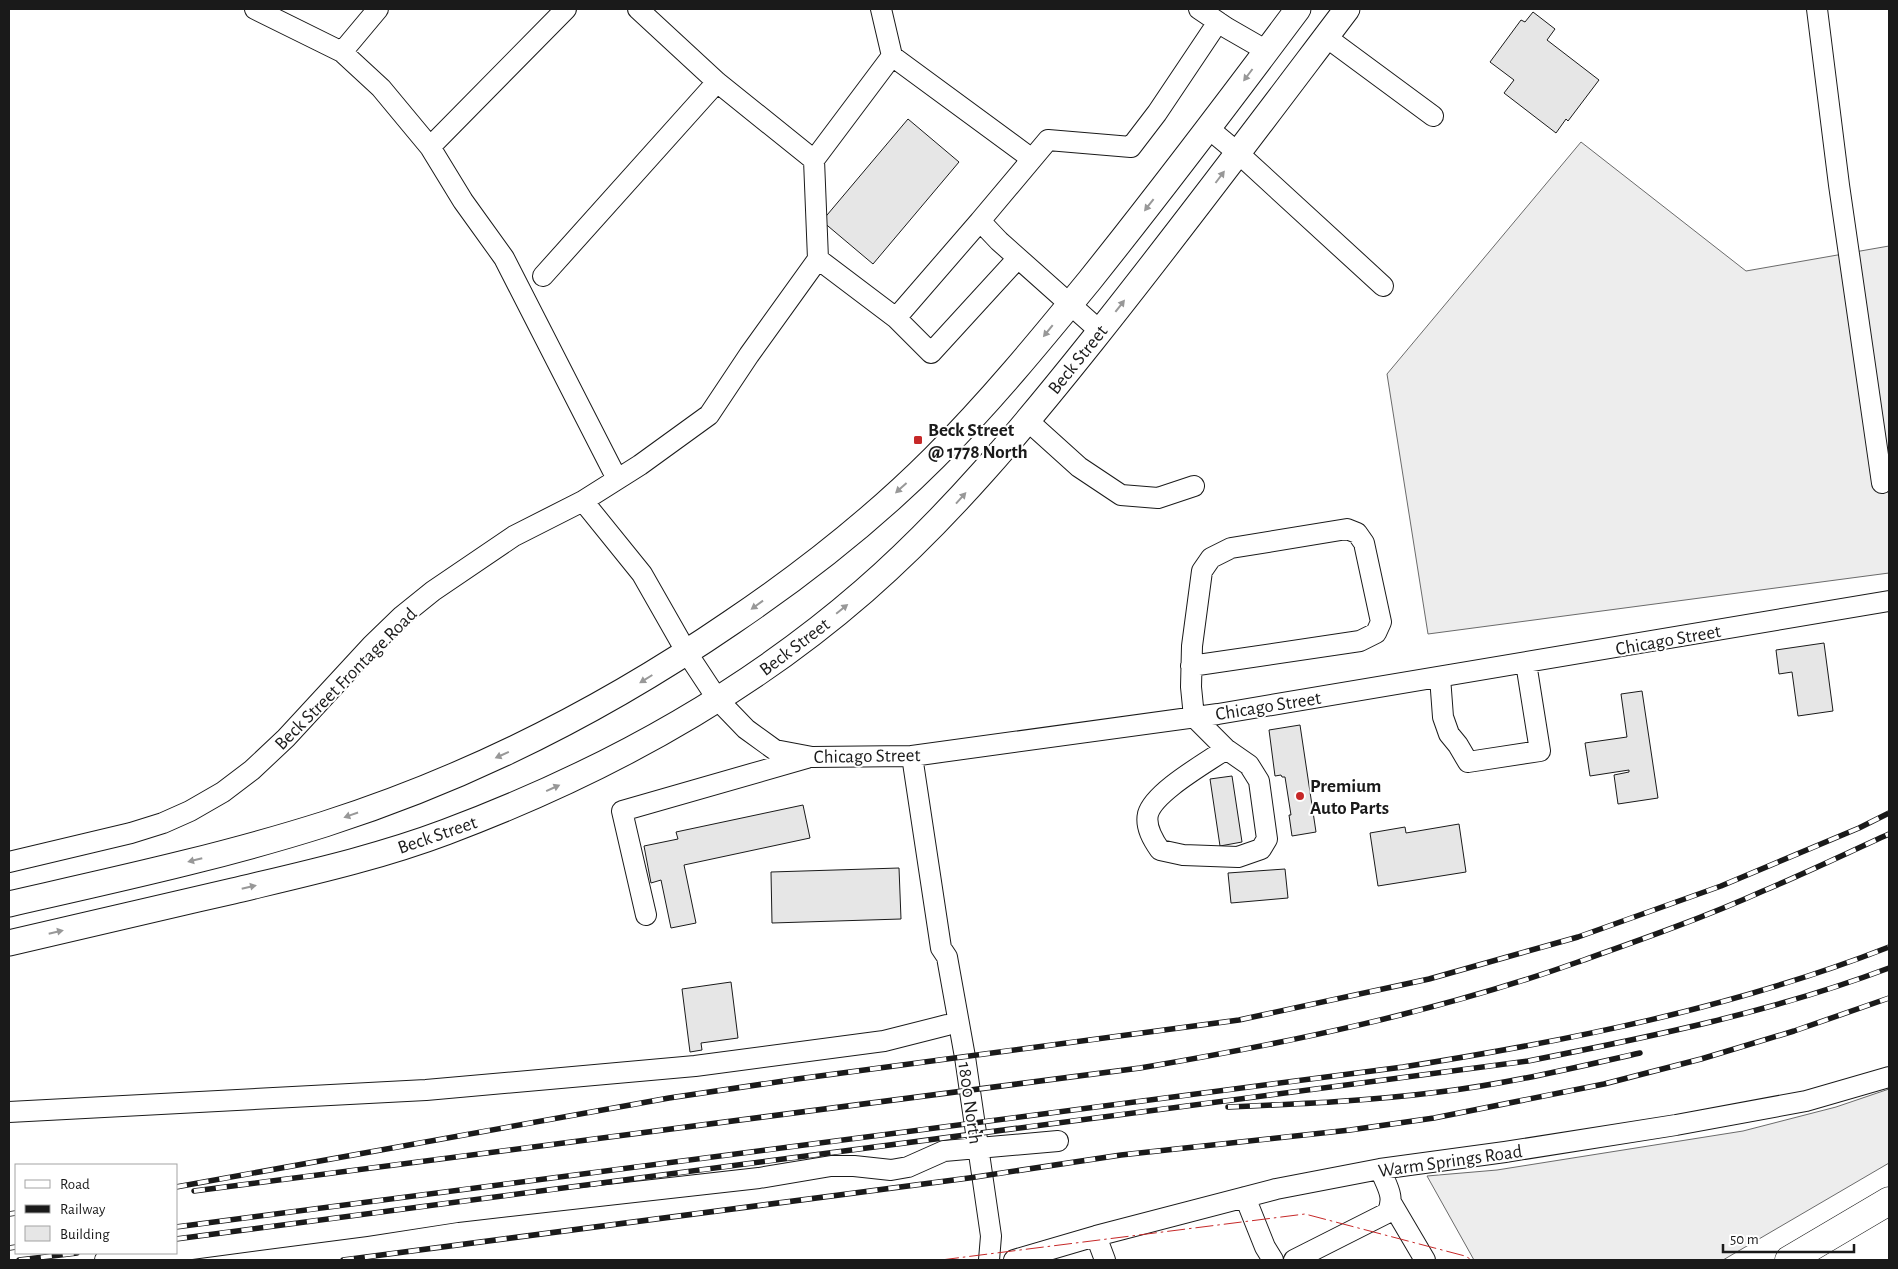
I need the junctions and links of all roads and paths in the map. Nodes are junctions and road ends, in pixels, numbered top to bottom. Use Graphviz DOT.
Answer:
graph roads {
  1 [pos="255,9"];
  2 [pos="378,9"];
  3 [pos="566,9"];
  4 [pos="638,9"];
  5 [pos="881,9"];
  6 [pos="1199,9"];
  7 [pos="1298,9"];
  8 [pos="1347,9"];
  9 [pos="1817,9"];
  10 [pos="1218,22"];
  11 [pos="1326,37"];
  12 [pos="1267,50"];
  13 [pos="342,52"];
  14 [pos="892,56"];
  15 [pos="717,82"];
  16 [pos="1434,116"];
  17 [pos="1208,128"];
  18 [pos="430,147"];
  19 [pos="1238,153"];
  20 [pos="1032,159"];
  21 [pos="814,160"];
  22 [pos="980,221"];
  23 [pos="1018,258"];
  24 [pos="818,259"];
  25 [pos="543,276"];
  26 [pos="1383,286"];
  27 [pos="1071,303"];
  28 [pos="896,318"];
  29 [pos="1100,330"];
  30 [pos="1028,421"];
  31 [pos="617,479"];
  32 [pos="1882,482"];
  33 [pos="1194,486"];
  34 [pos="583,501"];
  35 [pos="1889,601"];
  36 [pos="687,653"];
  37 [pos="1526,663"];
  38 [pos="1191,666"];
  39 [pos="1440,677"];
  40 [pos="718,700"];
  41 [pos="1194,717"];
  42 [pos="1226,749"];
  43 [pos="912,756"];
  44 [pos="812,757"];
  45 [pos="9,862"];
  46 [pos="9,904"];
  47 [pos="646,915"];
  48 [pos="9,943"];
  49 [pos="941,948"];
  50 [pos="947,1025"];
  51 [pos="1889,1077"];
  52 [pos="9,1112"];
  53 [pos="1058,1141"];
  54 [pos="971,1149"];
  55 [pos="1380,1169"];
  56 [pos="1245,1197"];
  57 [pos="1889,1201"];
  58 [pos="1392,1204"];
  59 [pos="1096,1236"];
  60 [pos="178,1251"];
  61 [pos="155,1254"];
  62 [pos="106,1260"];
  63 [pos="987,1260"];
  64 [pos="1014,1260"];
  65 [pos="1105,1260"];
  66 [pos="1273,1260"];
  67 [pos="1294,1260"];
  68 [pos="1424,1260"];
  69 [pos="1789,1260"];
  1 -- 13 [label="street"];
  2 -- 13 [label="street"];
  3 -- 18 [label="street"];
  4 -- 15 [label="street"];
  5 -- 14 [label="street"];
  6 -- 10 [label="street"];
  7 -- 12 [label="main road"];
  8 -- 11 [label="main road, Beck Street"];
  9 -- 32 [label="street"];
  10 -- 12 [label="street"];
  10 -- 20 [label="street"];
  11 -- 16 [label="street"];
  11 -- 19 [label="main road, Beck Street"];
  12 -- 17 [label="main road, one-way"];
  13 -- 18 [label="street"];
  14 -- 20 [label="street"];
  14 -- 21 [label="street"];
  15 -- 21 [label="street"];
  15 -- 25 [label="street"];
  17 -- 19 [label="street"];
  17 -- 27 [label="main road, one-way"];
  18 -- 31 [label="street"];
  19 -- 26 [label="street"];
  29 -- 19 [label="main road, Beck Street, one-way"];
  20 -- 22 [label="street"];
  21 -- 24 [label="street"];
  22 -- 23 [label="street"];
  22 -- 28 [label="street"];
  23 -- 27 [label="street"];
  23 -- 28 [label="street"];
  24 -- 28 [label="street"];
  24 -- 31 [label="street, Beck Street Frontage Road"];
  27 -- 29 [label="street"];
  27 -- 36 [label="main road, one-way"];
  29 -- 30 [label="main road, Beck Street"];
  30 -- 33 [label="street"];
  40 -- 30 [label="main road, Beck Street, one-way"];
  31 -- 34 [label="street, Beck Street Frontage Road"];
  34 -- 36 [label="street"];
  34 -- 45 [label="street, Beck Street Frontage Road"];
  35 -- 37 [label="street, Chicago Street"];
  36 -- 40 [label="street, Chicago Street"];
  36 -- 46 [label="main road, one-way"];
  37 -- 39 [label="street, Chicago Street"];
  37 -- 39 [label="street"];
  38 -- 38 [label="street"];
  38 -- 41 [label="street"];
  39 -- 41 [label="street, Chicago Street"];
  40 -- 44 [label="street, Chicago Street"];
  48 -- 40 [label="main road, Beck Street, one-way"];
  41 -- 42 [label="street"];
  41 -- 43 [label="street, Chicago Street"];
  42 -- 42 [label="street"];
  43 -- 44 [label="street, Chicago Street"];
  43 -- 49 [label="street, 1800 North"];
  44 -- 47 [label="street"];
  49 -- 50 [label="street, 1800 North"];
  49 -- 54 [label="street, 1800 North"];
  50 -- 52 [label="street"];
  50 -- 54 [label="street, 1800 North"];
  51 -- 55 [label="street, Warm Springs Road"];
  53 -- 54 [label="street"];
  54 -- 60 [label="street"];
  54 -- 63 [label="street, 1800 North"];
  55 -- 56 [label="street, Warm Springs Road"];
  55 -- 58 [label="street"];
  56 -- 59 [label="street, Warm Springs Road"];
  56 -- 66 [label="street"];
  57 -- 69 [label="highway"];
  58 -- 67 [label="street"];
  58 -- 68 [label="street"];
  59 -- 64 [label="street, Warm Springs Road"];
  59 -- 65 [label="street"];
  61 -- 62 [label="street"];
}
